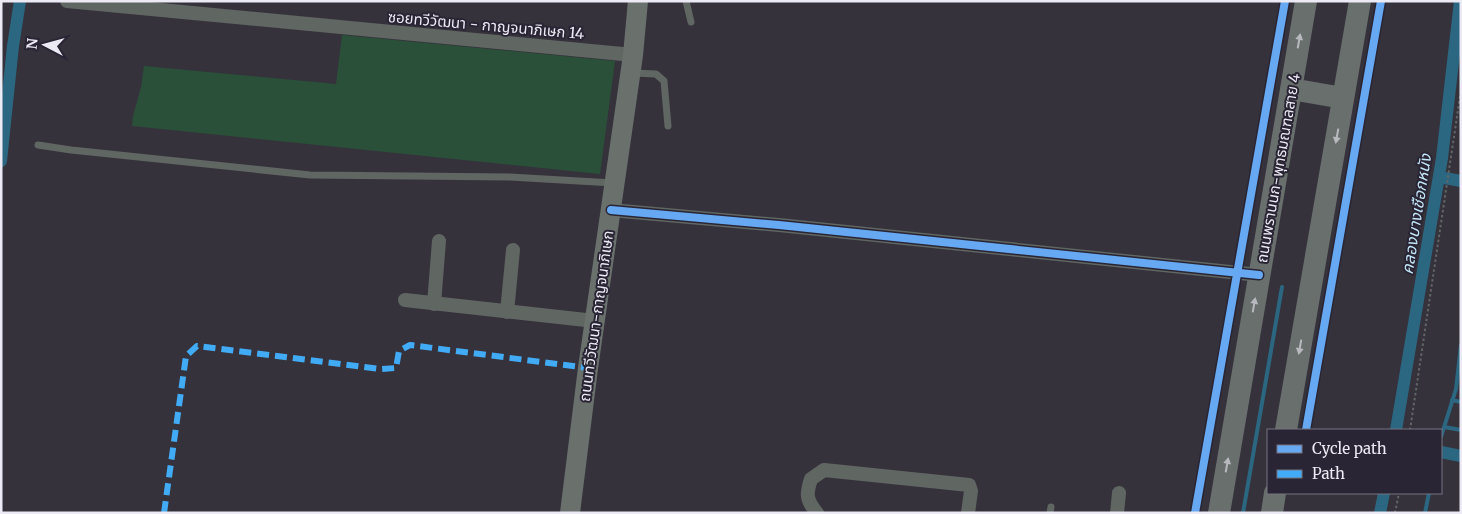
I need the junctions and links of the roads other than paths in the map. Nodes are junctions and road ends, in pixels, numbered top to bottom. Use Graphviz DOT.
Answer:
graph roads {
  1 [pos="67,1"];
  2 [pos="638,1"];
  3 [pos="686,1"];
  4 [pos="1306,1"];
  5 [pos="1360,1"];
  6 [pos="690,22"];
  7 [pos="632,64"];
  8 [pos="1291,89"];
  9 [pos="1343,98"];
  10 [pos="668,126"];
  11 [pos="38,144"];
  12 [pos="615,183"];
  13 [pos="612,210"];
  14 [pos="439,241"];
  15 [pos="513,250"];
  16 [pos="1259,275"];
  17 [pos="405,300"];
  18 [pos="434,304"];
  19 [pos="507,312"];
  20 [pos="595,321"];
  21 [pos="1286,429"];
  22 [pos="1119,493"];
  23 [pos="1275,494"];
  24 [pos="570,513"];
  25 [pos="817,513"];
  26 [pos="968,513"];
  27 [pos="1117,513"];
  28 [pos="1218,513"];
  29 [pos="1272,513"];
  1 -- 7 [label="street, ซอยทวีวัฒนา - กาญจนาภิเษก 14"];
  2 -- 7 [label="street, ถนนทวีวัฒนา-กาญจนาภิเษก"];
  3 -- 6 [label="lane"];
  8 -- 4 [label="main road, ถนนพรานนก-พุทธมณฑลสาย 4, one-way"];
  5 -- 9 [label="main road"];
  7 -- 10 [label="lane"];
  7 -- 12 [label="street, ถนนทวีวัฒนา-กาญจนาภิเษก"];
  8 -- 9 [label="main road"];
  8 -- 16 [label="main road, ถนนพรานนก-พุทธมณฑลสาย 4"];
  9 -- 21 [label="main road, one-way"];
  11 -- 12 [label="lane"];
  12 -- 13 [label="street, ถนนทวีวัฒนา-กาญจนาภิเษก"];
  13 -- 16 [label="street"];
  13 -- 20 [label="street, ถนนทวีวัฒนา-กาญจนาภิเษก"];
  14 -- 18 [label="street"];
  15 -- 19 [label="street"];
  28 -- 16 [label="main road, ถนนพรานนก-พุทธมณฑลสาย 4, one-way"];
  17 -- 18 [label="street"];
  18 -- 19 [label="street"];
  19 -- 20 [label="street"];
  20 -- 24 [label="street, ถนนทวีวัฒนา-กาญจนาภิเษก"];
  22 -- 27 [label="street"];
  23 -- 29 [label="main road"];
  25 -- 26 [label="street"];
}
